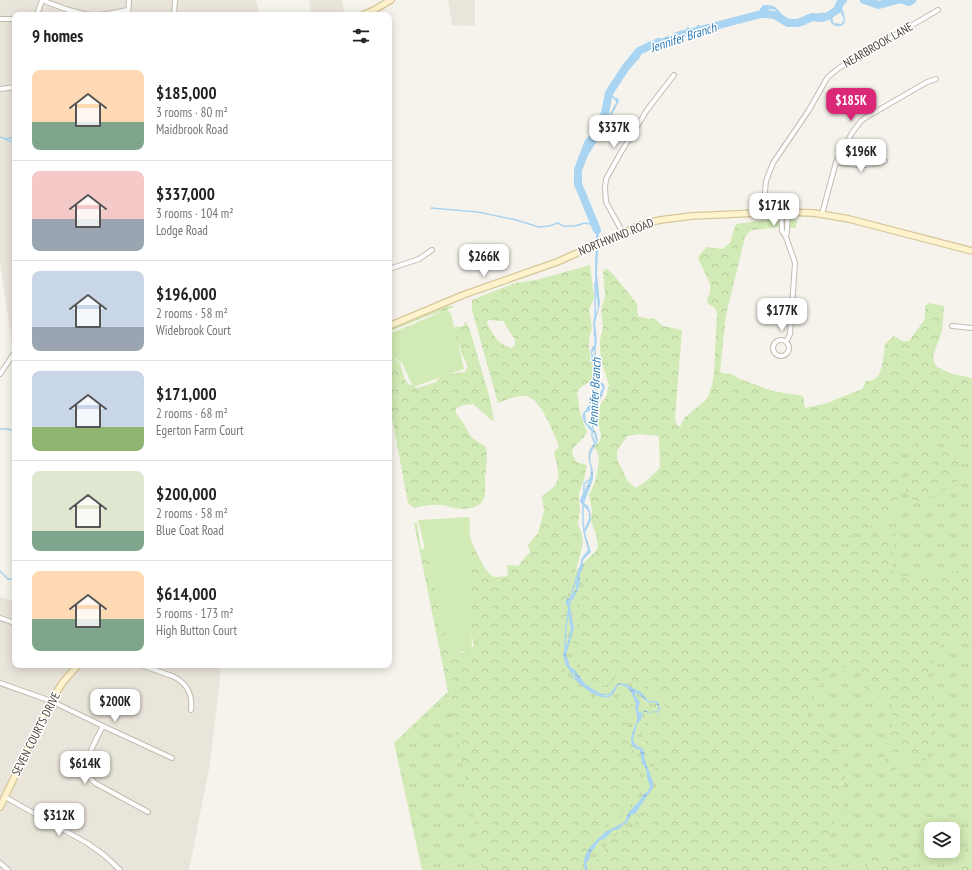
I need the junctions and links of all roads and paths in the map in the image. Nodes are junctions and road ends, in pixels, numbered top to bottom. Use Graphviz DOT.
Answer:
graph roads {
  1 [pos="42,0"];
  2 [pos="129,0"];
  3 [pos="175,0"];
  4 [pos="391,0"];
  5 [pos="938,10"];
  6 [pos="38,12"];
  7 [pos="78,12"];
  8 [pos="128,12"];
  9 [pos="174,12"];
  10 [pos="370,12"];
  11 [pos="12,19"];
  12 [pos="0,20"];
  13 [pos="674,75"];
  14 [pos="936,79"];
  15 [pos="12,87"];
  16 [pos="0,89"];
  17 [pos="885,161"];
  18 [pos="836,162"];
  19 [pos="781,212"];
  20 [pos="788,212"];
  21 [pos="763,213"];
  22 [pos="822,214"];
  23 [pos="623,233"];
  24 [pos="786,237"];
  25 [pos="432,250"];
  26 [pos="972,251"];
  27 [pos="392,268"];
  28 [pos="392,325"];
  29 [pos="952,326"];
  30 [pos="972,328"];
  31 [pos="786,342"];
  32 [pos="12,356"];
  33 [pos="0,374"];
  34 [pos="0,618"];
  35 [pos="12,622"];
  36 [pos="75,668"];
  37 [pos="149,668"];
  38 [pos="0,683"];
  39 [pos="51,701"];
  40 [pos="191,710"];
  41 [pos="103,726"];
  42 [pos="172,758"];
  43 [pos="5,797"];
  44 [pos="0,807"];
  45 [pos="148,812"];
  46 [pos="0,863"];
  47 [pos="8,870"];
  48 [pos="120,870"];
  1 -- 6 [label="street"];
  1 -- 7 [label="street"];
  2 -- 8 [label="street"];
  3 -- 9 [label="street"];
  4 -- 10 [label="street"];
  5 -- 21 [label="street, NEARBROOK LANE"];
  11 -- 12 [label="street"];
  13 -- 23 [label="street"];
  14 -- 18 [label="street"];
  15 -- 16 [label="street"];
  17 -- 18 [label="street"];
  18 -- 22 [label="street"];
  19 -- 20 [label="street, NORTHWIND ROAD"];
  19 -- 21 [label="street, NORTHWIND ROAD"];
  19 -- 24 [label="street"];
  20 -- 22 [label="street, NORTHWIND ROAD"];
  20 -- 24 [label="street"];
  21 -- 23 [label="street, NORTHWIND ROAD"];
  22 -- 26 [label="street, NORTHWIND ROAD"];
  23 -- 28 [label="street, NORTHWIND ROAD"];
  24 -- 31 [label="street"];
  25 -- 27 [label="street"];
  29 -- 30 [label="street"];
  32 -- 33 [label="street"];
  34 -- 35 [label="street"];
  36 -- 39 [label="street, SEVEN COURTS DRIVE"];
  37 -- 40 [label="street"];
  38 -- 39 [label="street"];
  39 -- 41 [label="street"];
  39 -- 43 [label="street, SEVEN COURTS DRIVE"];
  41 -- 42 [label="street"];
  41 -- 45 [label="street"];
  43 -- 44 [label="street, SEVEN COURTS DRIVE"];
  43 -- 48 [label="street"];
  46 -- 47 [label="street"];
}
